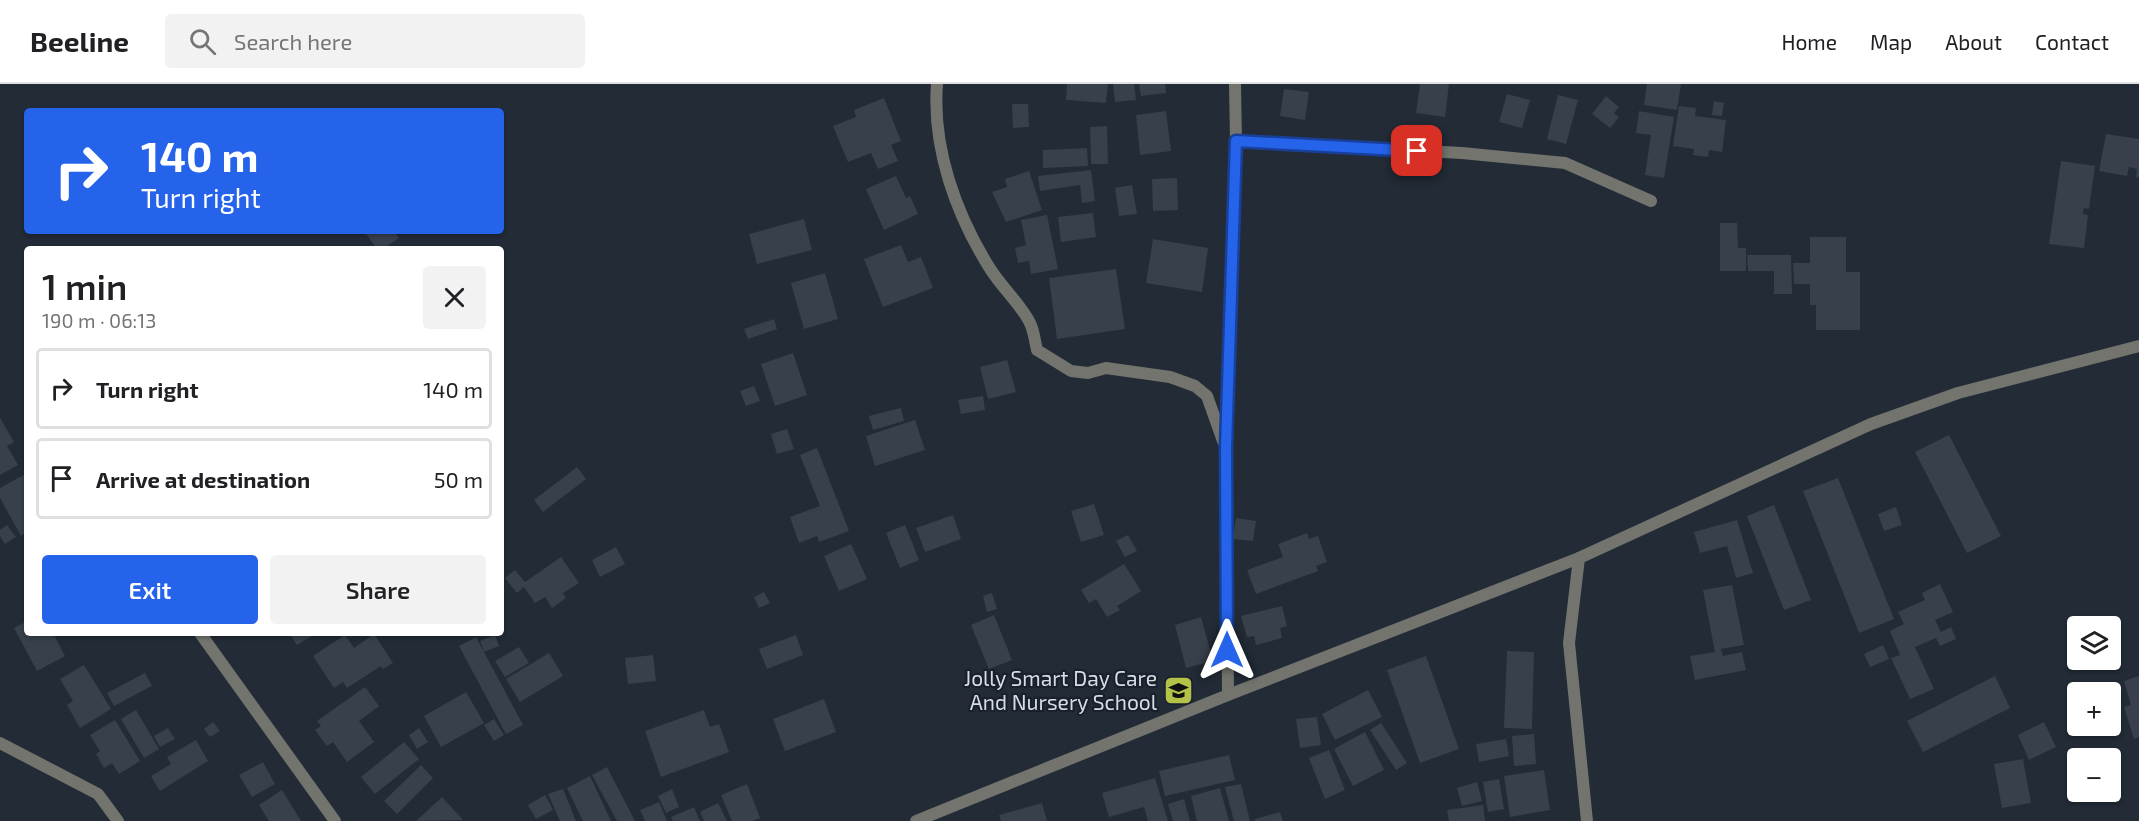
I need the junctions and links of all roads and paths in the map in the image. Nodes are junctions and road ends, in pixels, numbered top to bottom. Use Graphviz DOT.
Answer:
graph roads {
  1 [pos="937,84"];
  2 [pos="1235,84"];
  3 [pos="1236,141"];
  4 [pos="1651,201"];
  5 [pos="2139,346"];
  6 [pos="1226,447"];
  7 [pos="1579,558"];
  8 [pos="202,636"];
  9 [pos="1228,695"];
  10 [pos="0,743"];
  11 [pos="118,821"];
  12 [pos="335,821"];
  13 [pos="916,821"];
  14 [pos="1587,821"];
  1 -- 6 [label="street"];
  2 -- 3 [label="street"];
  3 -- 4 [label="street"];
  3 -- 6 [label="street"];
  5 -- 7 [label="street"];
  6 -- 9 [label="street"];
  7 -- 9 [label="street"];
  7 -- 14 [label="street"];
  8 -- 12 [label="street"];
  9 -- 13 [label="street"];
  10 -- 11 [label="street"];
}
